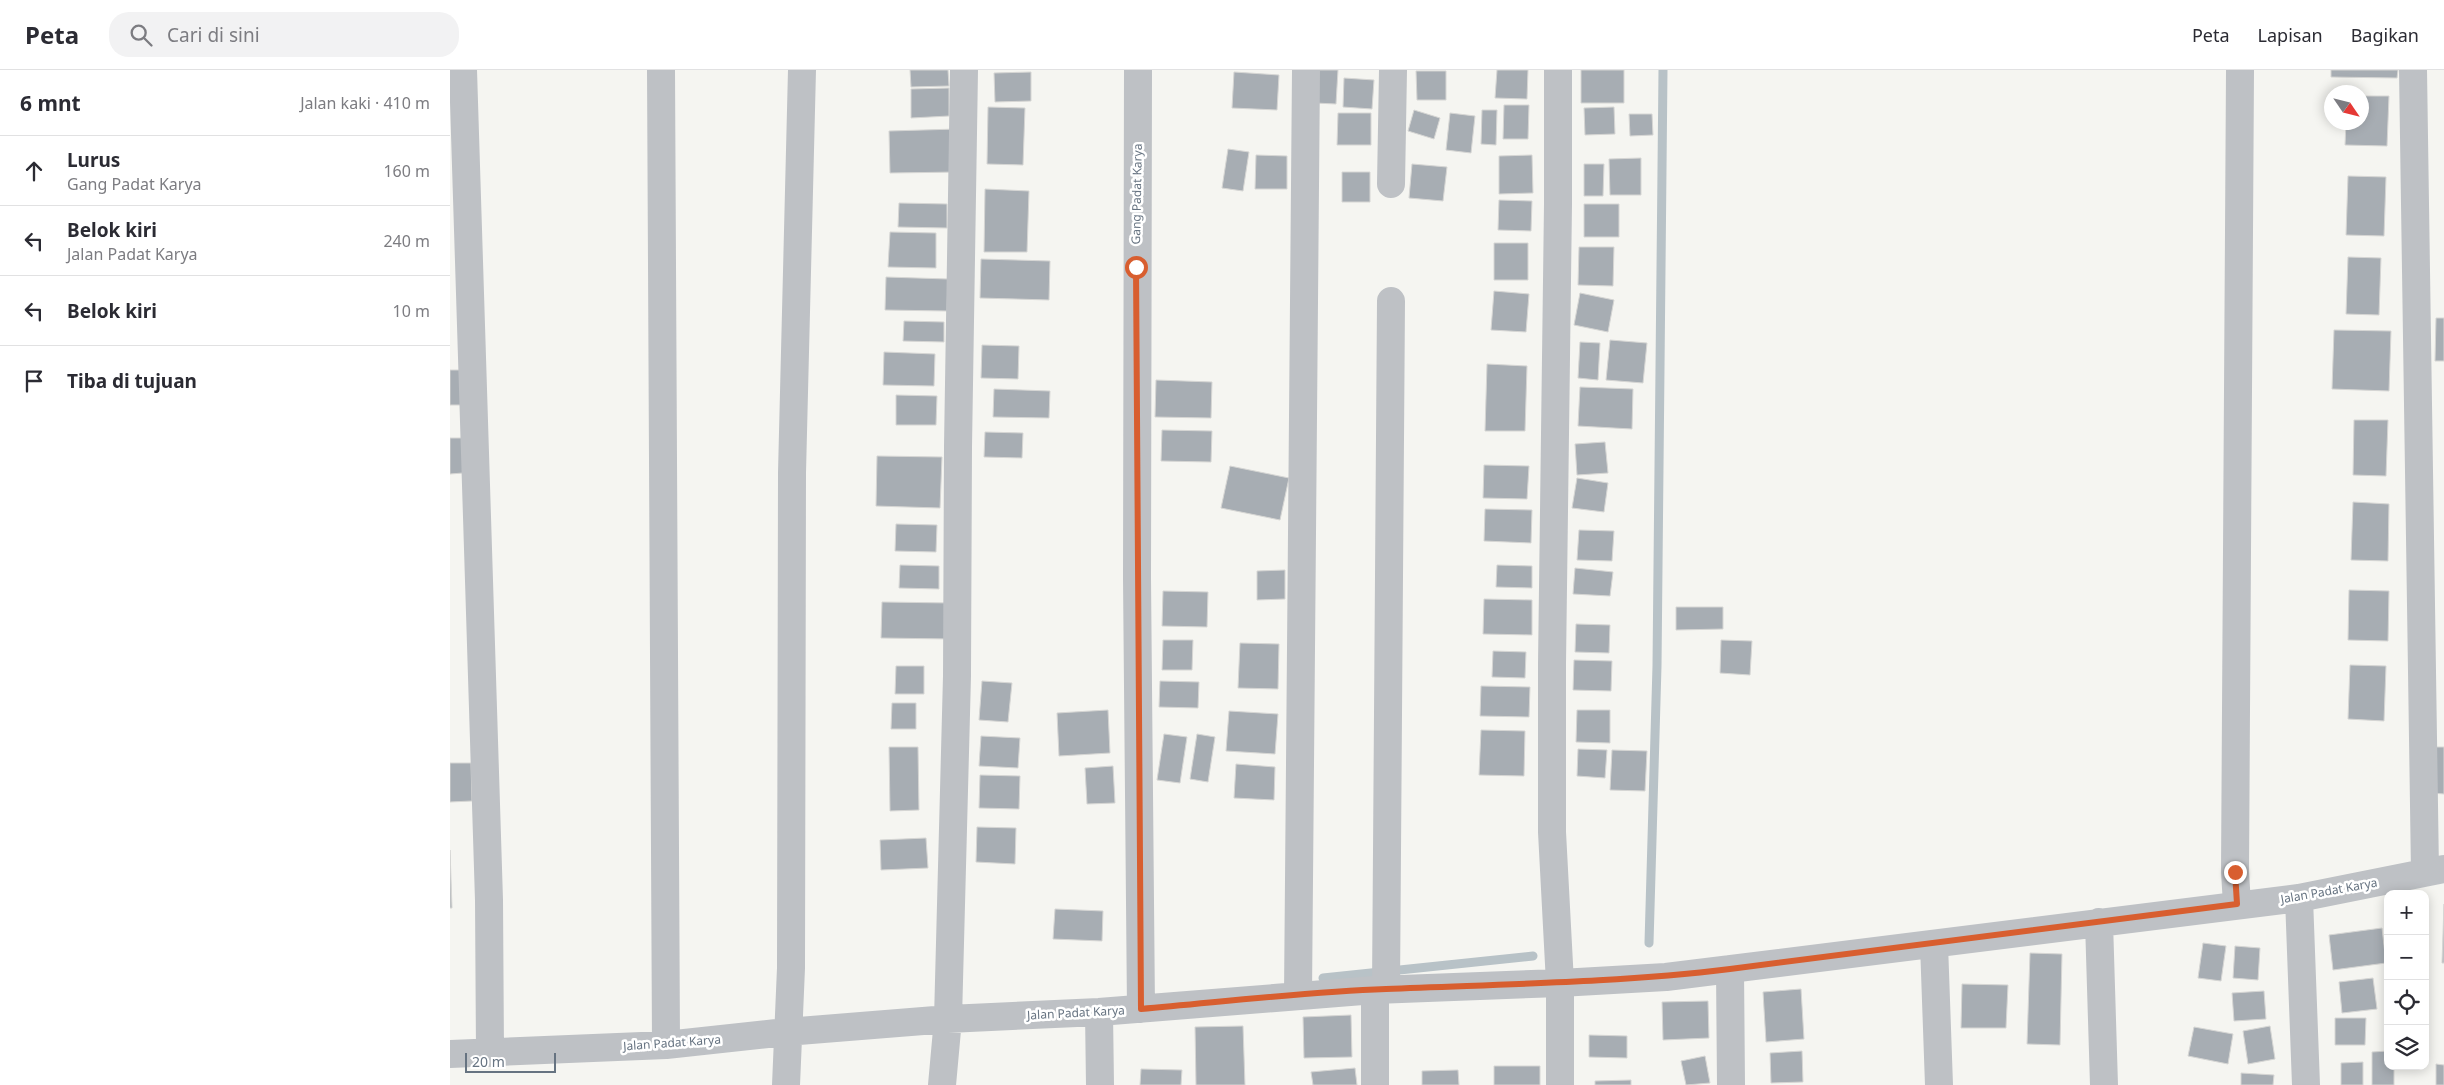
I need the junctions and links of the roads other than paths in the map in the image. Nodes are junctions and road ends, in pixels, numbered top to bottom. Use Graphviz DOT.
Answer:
graph roads {
  1 [pos="463,70"];
  2 [pos="661,70"];
  3 [pos="802,70"];
  4 [pos="964,70"];
  5 [pos="1138,70"];
  6 [pos="1306,70"];
  7 [pos="1393,70"];
  8 [pos="1558,70"];
  9 [pos="2413,70"];
  10 [pos="2240,71"];
  11 [pos="1391,184"];
  12 [pos="459,221"];
  13 [pos="1391,301"];
  14 [pos="2434,871"];
  15 [pos="2299,898"];
  16 [pos="2237,904"];
  17 [pos="2098,922"];
  18 [pos="1934,944"];
  19 [pos="1730,969"];
  20 [pos="1560,983"];
  21 [pos="1380,989"];
  22 [pos="1298,996"];
  23 [pos="1141,1009"];
  24 [pos="1099,1012"];
  25 [pos="948,1019"];
  26 [pos="786,1032"];
  27 [pos="666,1045"];
  28 [pos="490,1053"];
  29 [pos="450,1054"];
  30 [pos="786,1085"];
  31 [pos="942,1085"];
  32 [pos="1100,1085"];
  33 [pos="1375,1085"];
  34 [pos="1560,1085"];
  35 [pos="1731,1085"];
  36 [pos="1939,1085"];
  37 [pos="2104,1085"];
  38 [pos="2306,1085"];
  1 -- 12 [label="street"];
  2 -- 27 [label="street"];
  3 -- 26 [label="street"];
  4 -- 25 [label="street"];
  5 -- 23 [label="street, Gang Padat Karya"];
  6 -- 22 [label="street"];
  7 -- 11 [label="street"];
  8 -- 20 [label="street"];
  9 -- 14 [label="street"];
  10 -- 16 [label="street"];
  12 -- 28 [label="street"];
  13 -- 21 [label="street"];
  14 -- 15 [label="street, Jalan Padat Karya"];
  15 -- 16 [label="street, Jalan Padat Karya"];
  15 -- 38 [label="street"];
  16 -- 17 [label="street, Jalan Padat Karya"];
  17 -- 18 [label="street, Jalan Padat Karya"];
  17 -- 37 [label="street"];
  18 -- 19 [label="street, Jalan Padat Karya"];
  18 -- 36 [label="street"];
  19 -- 20 [label="street, Jalan Padat Karya"];
  19 -- 35 [label="street"];
  20 -- 21 [label="street, Jalan Padat Karya"];
  20 -- 34 [label="street"];
  21 -- 22 [label="street, Jalan Padat Karya"];
  21 -- 33 [label="street"];
  22 -- 23 [label="street, Jalan Padat Karya"];
  23 -- 24 [label="street, Jalan Padat Karya"];
  24 -- 25 [label="street, Jalan Padat Karya"];
  24 -- 32 [label="street"];
  25 -- 26 [label="street, Jalan Padat Karya"];
  25 -- 31 [label="street"];
  26 -- 27 [label="street, Jalan Padat Karya"];
  26 -- 30 [label="street"];
  27 -- 28 [label="street, Jalan Padat Karya"];
  28 -- 29 [label="street, Jalan Padat Karya"];
}
